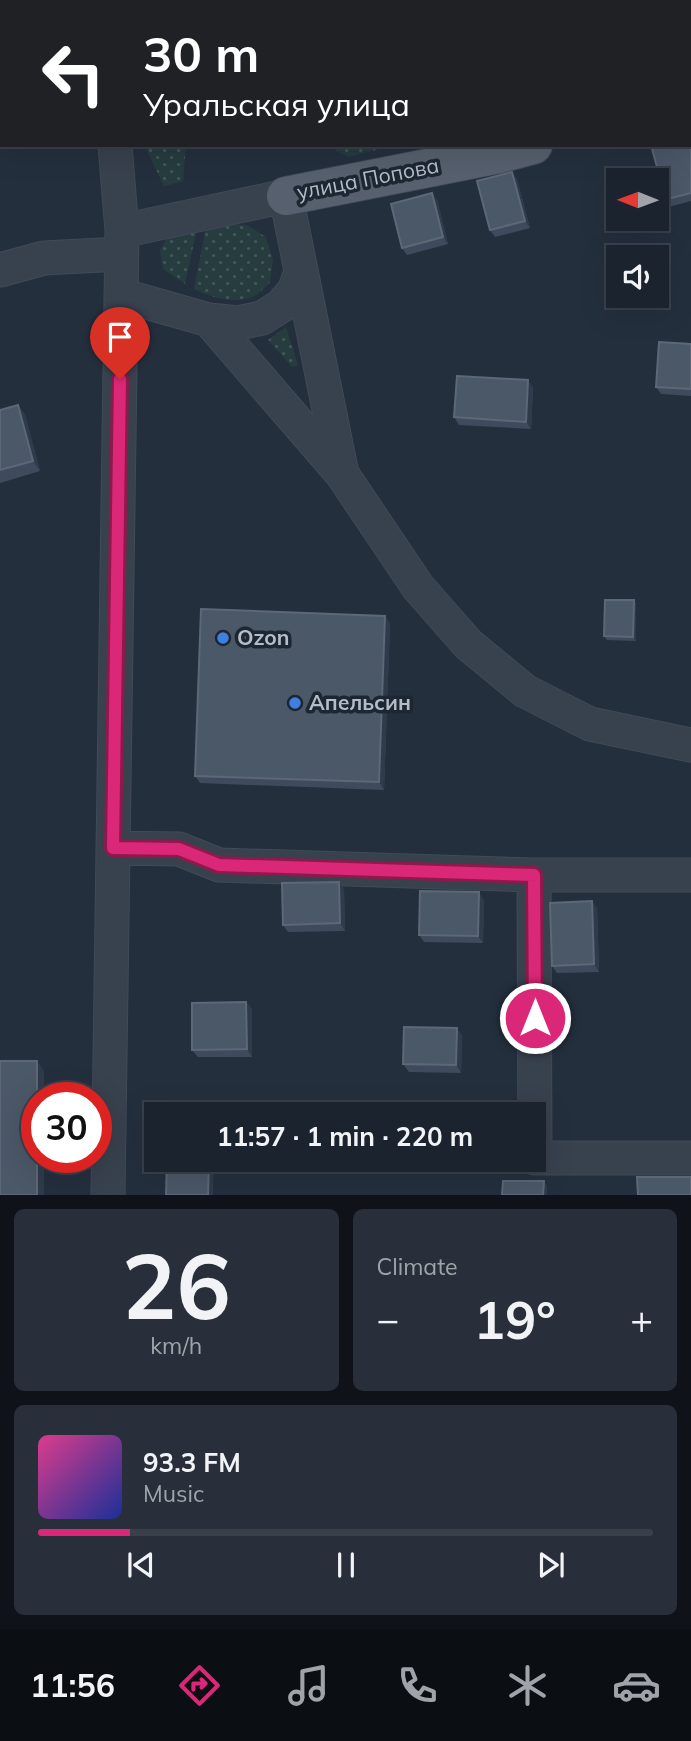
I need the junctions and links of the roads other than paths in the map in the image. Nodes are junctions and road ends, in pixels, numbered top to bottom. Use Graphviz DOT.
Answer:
graph roads {
  1 [pos="115,147"];
  2 [pos="524,147"];
  3 [pos="286,196"];
  4 [pos="122,243"];
  5 [pos="0,270"];
  6 [pos="301,272"];
  7 [pos="121,295"];
  8 [pos="209,320"];
  9 [pos="342,474"];
  10 [pos="691,745"];
  11 [pos="113,848"];
  12 [pos="534,875"];
  13 [pos="691,875"];
  14 [pos="691,1158"];
  15 [pos="108,1195"];
  1 -- 4 [label="street"];
  2 -- 3 [label="main road, улица Попова"];
  3 -- 4 [label="street"];
  3 -- 6 [label="street"];
  4 -- 5 [label="street"];
  4 -- 7 [label="street"];
  6 -- 8 [label="street"];
  6 -- 9 [label="street"];
  7 -- 8 [label="street"];
  7 -- 11 [label="street"];
  8 -- 9 [label="street"];
  9 -- 10 [label="street"];
  11 -- 12 [label="street"];
  11 -- 15 [label="street"];
  12 -- 13 [label="street"];
  12 -- 14 [label="street"];
}
